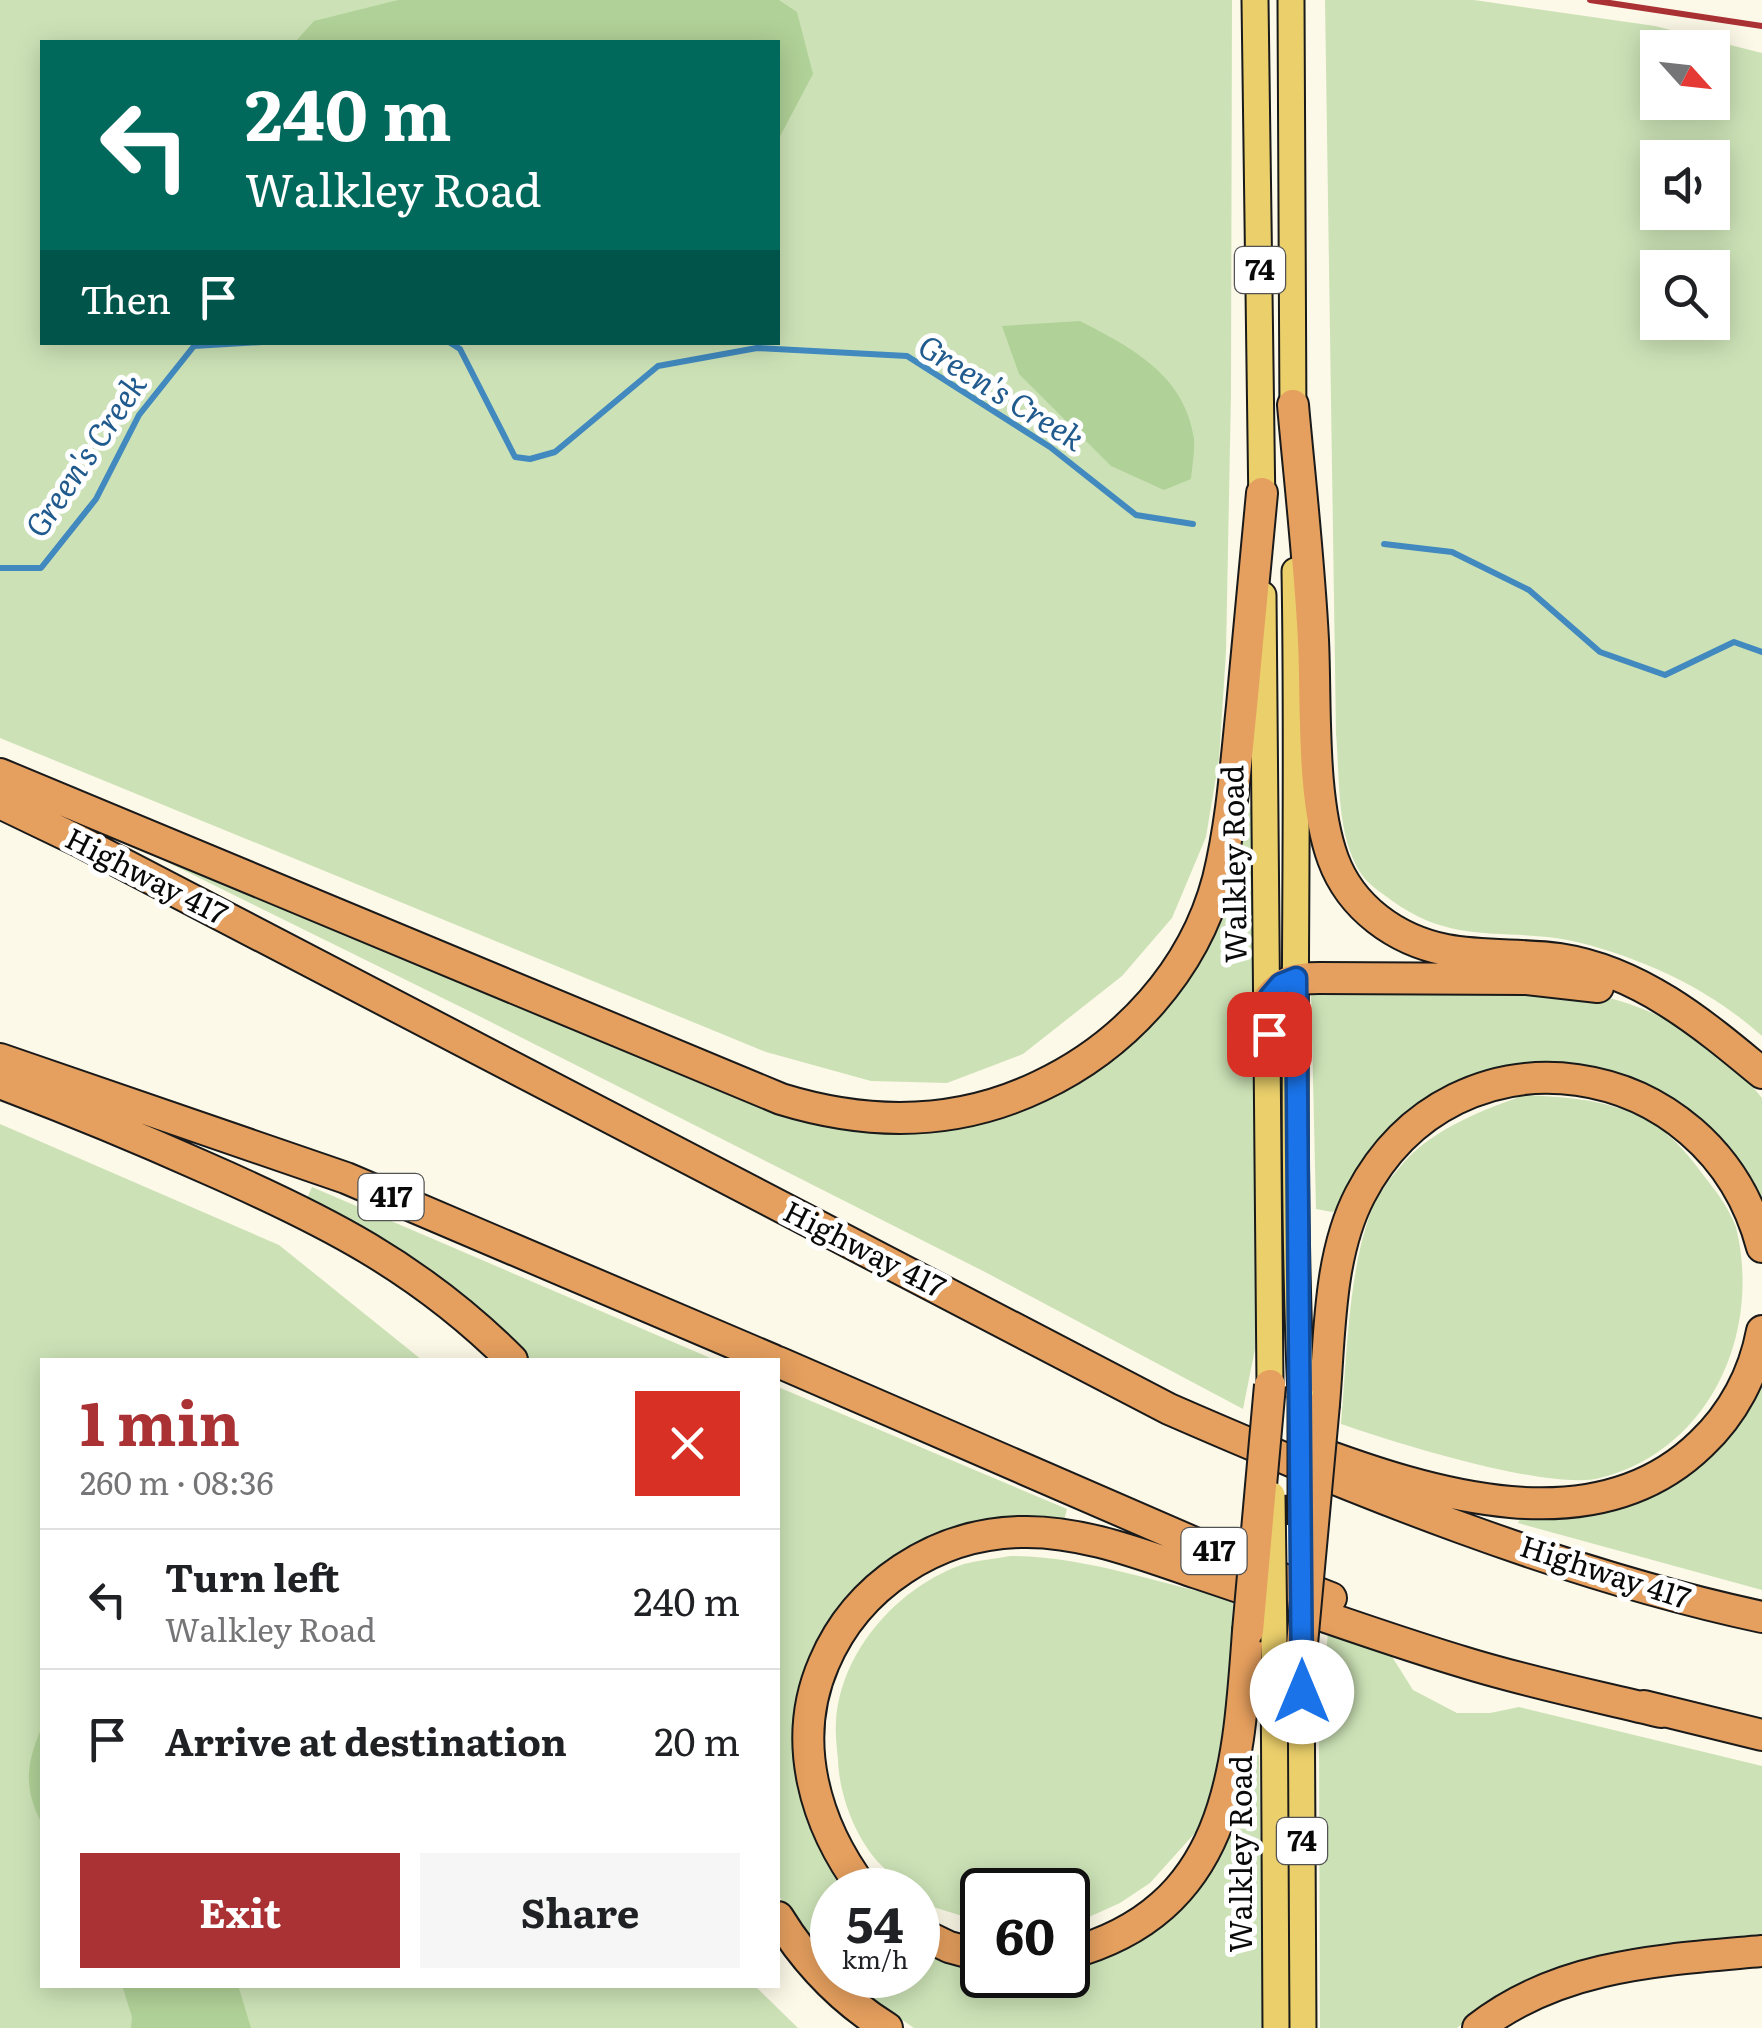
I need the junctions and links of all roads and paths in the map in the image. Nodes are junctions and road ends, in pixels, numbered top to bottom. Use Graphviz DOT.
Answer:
graph roads {
  1 [pos="1255,0"];
  2 [pos="1292,0"];
  3 [pos="1293,405"];
  4 [pos="1262,494"];
  5 [pos="0,774"];
  6 [pos="0,803"];
  7 [pos="1296,978"];
  8 [pos="1269,998"];
  9 [pos="1703,1028"];
  10 [pos="0,1059"];
  11 [pos="1762,1073"];
  12 [pos="0,1083"];
  13 [pos="1762,1247"];
  14 [pos="1762,1331"];
  15 [pos="510,1358"];
  16 [pos="768,1358"];
  17 [pos="1075,1360"];
  18 [pos="780,1363"];
  19 [pos="1270,1385"];
  20 [pos="1312,1400"];
  21 [pos="1762,1617"];
  22 [pos="1274,1643"];
  23 [pos="1661,1712"];
  24 [pos="1762,1735"];
  25 [pos="849,1868"];
  26 [pos="780,1919"];
  27 [pos="1090,1947"];
  28 [pos="1762,1950"];
  29 [pos="887,2028"];
  30 [pos="1276,2028"];
  31 [pos="1304,2028"];
  32 [pos="1478,2028"];
  1 -- 4 [label="main road, Walkley Road / 74"];
  2 -- 3 [label="main road, Walkley Road / 74"];
  3 -- 7 [label="main road, Walkley Road / 74"];
  3 -- 9 [label="highway"];
  4 -- 5 [label="highway"];
  4 -- 8 [label="main road, Walkley Road / 74"];
  6 -- 17 [label="highway, Highway 417"];
  7 -- 8 [label="highway"];
  7 -- 9 [label="highway"];
  7 -- 20 [label="main road, Walkley Road / 74"];
  8 -- 19 [label="main road, Walkley Road / 74"];
  9 -- 11 [label="highway"];
  10 -- 16 [label="highway, 417"];
  12 -- 15 [label="highway"];
  13 -- 20 [label="highway"];
  14 -- 17 [label="highway"];
  17 -- 21 [label="highway, Highway 417"];
  18 -- 23 [label="highway, 417"];
  19 -- 22 [label="highway, bridge"];
  20 -- 22 [label="highway, bridge"];
  22 -- 27 [label="highway"];
  22 -- 30 [label="main road, Walkley Road / 74"];
  22 -- 31 [label="main road, Walkley Road / 74"];
  23 -- 24 [label="highway, 417"];
  23 -- 25 [label="highway"];
  26 -- 29 [label="highway"];
  28 -- 32 [label="highway"];
}
